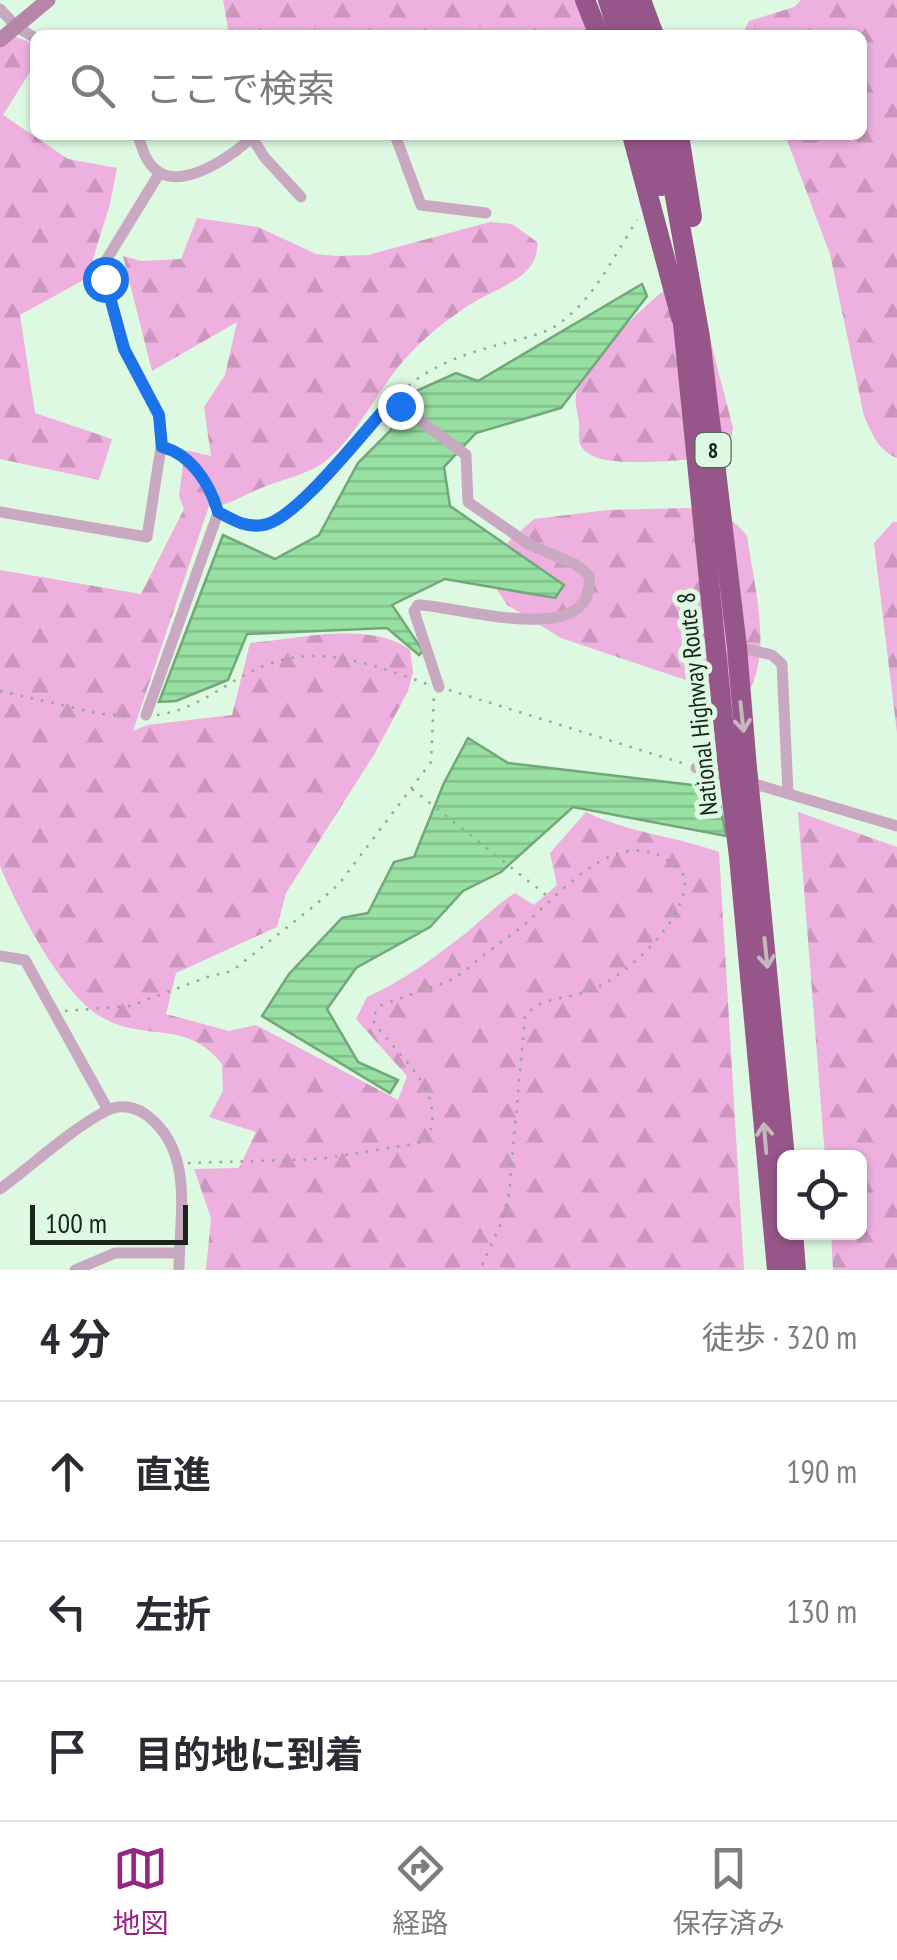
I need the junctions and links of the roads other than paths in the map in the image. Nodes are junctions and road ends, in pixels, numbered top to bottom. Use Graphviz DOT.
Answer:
graph roads {
  1 [pos="48,0"];
  2 [pos="584,0"];
  3 [pos="608,0"];
  4 [pos="624,0"];
  5 [pos="641,0"];
  6 [pos="0,9"];
  7 [pos="17,27"];
  8 [pos="597,30"];
  9 [pos="617,30"];
  10 [pos="634,30"];
  11 [pos="652,30"];
  12 [pos="30,35"];
  13 [pos="0,40"];
  14 [pos="140,140"];
  15 [pos="249,140"];
  16 [pos="255,140"];
  17 [pos="397,140"];
  18 [pos="633,140"];
  19 [pos="650,140"];
  20 [pos="665,140"];
  21 [pos="681,140"];
  22 [pos="159,174"];
  23 [pos="301,197"];
  24 [pos="486,213"];
  25 [pos="694,341"];
  26 [pos="396,403"];
  27 [pos="162,447"];
  28 [pos="0,512"];
  29 [pos="736,647"];
  30 [pos="437,686"];
  31 [pos="146,715"];
  32 [pos="737,764"];
  33 [pos="696,768"];
  34 [pos="788,793"];
  35 [pos="897,826"];
  36 [pos="748,857"];
  37 [pos="0,956"];
  38 [pos="108,1110"];
  39 [pos="785,1150"];
  40 [pos="0,1188"];
  41 [pos="794,1240"];
  42 [pos="179,1253"];
  43 [pos="75,1270"];
  44 [pos="179,1270"];
  45 [pos="778,1270"];
  46 [pos="796,1270"];
  1 -- 7 [label="street"];
  2 -- 8 [label="highway"];
  3 -- 9 [label="highway"];
  4 -- 10 [label="highway"];
  5 -- 11 [label="highway"];
  6 -- 7 [label="street"];
  7 -- 12 [label="street"];
  7 -- 13 [label="street"];
  14 -- 22 [label="street"];
  15 -- 22 [label="street"];
  16 -- 23 [label="street"];
  17 -- 24 [label="street"];
  18 -- 25 [label="highway"];
  19 -- 25 [label="highway, National Highway Route 8 / 8"];
  20 -- 25 [label="highway, National Highway Route 8 / 8"];
  21 -- 25 [label="highway"];
  22 -- 27 [label="street"];
  25 -- 29 [label="highway, National Highway Route 8 / 8"];
  25 -- 32 [label="highway, National Highway Route 8 / 8"];
  26 -- 30 [label="street"];
  27 -- 28 [label="street"];
  27 -- 31 [label="street"];
  29 -- 32 [label="highway, National Highway Route 8 / 8, one-way"];
  29 -- 34 [label="street"];
  32 -- 36 [label="highway, National Highway Route 8 / 8, bridge"];
  33 -- 34 [label="street"];
  34 -- 35 [label="street"];
  36 -- 39 [label="highway, National Highway Route 8 / 8, one-way"];
  45 -- 36 [label="highway, National Highway Route 8 / 8, one-way"];
  37 -- 38 [label="street"];
  38 -- 40 [label="street"];
  38 -- 42 [label="street"];
  41 -- 46 [label="highway"];
  42 -- 43 [label="street"];
  42 -- 44 [label="street"];
}
